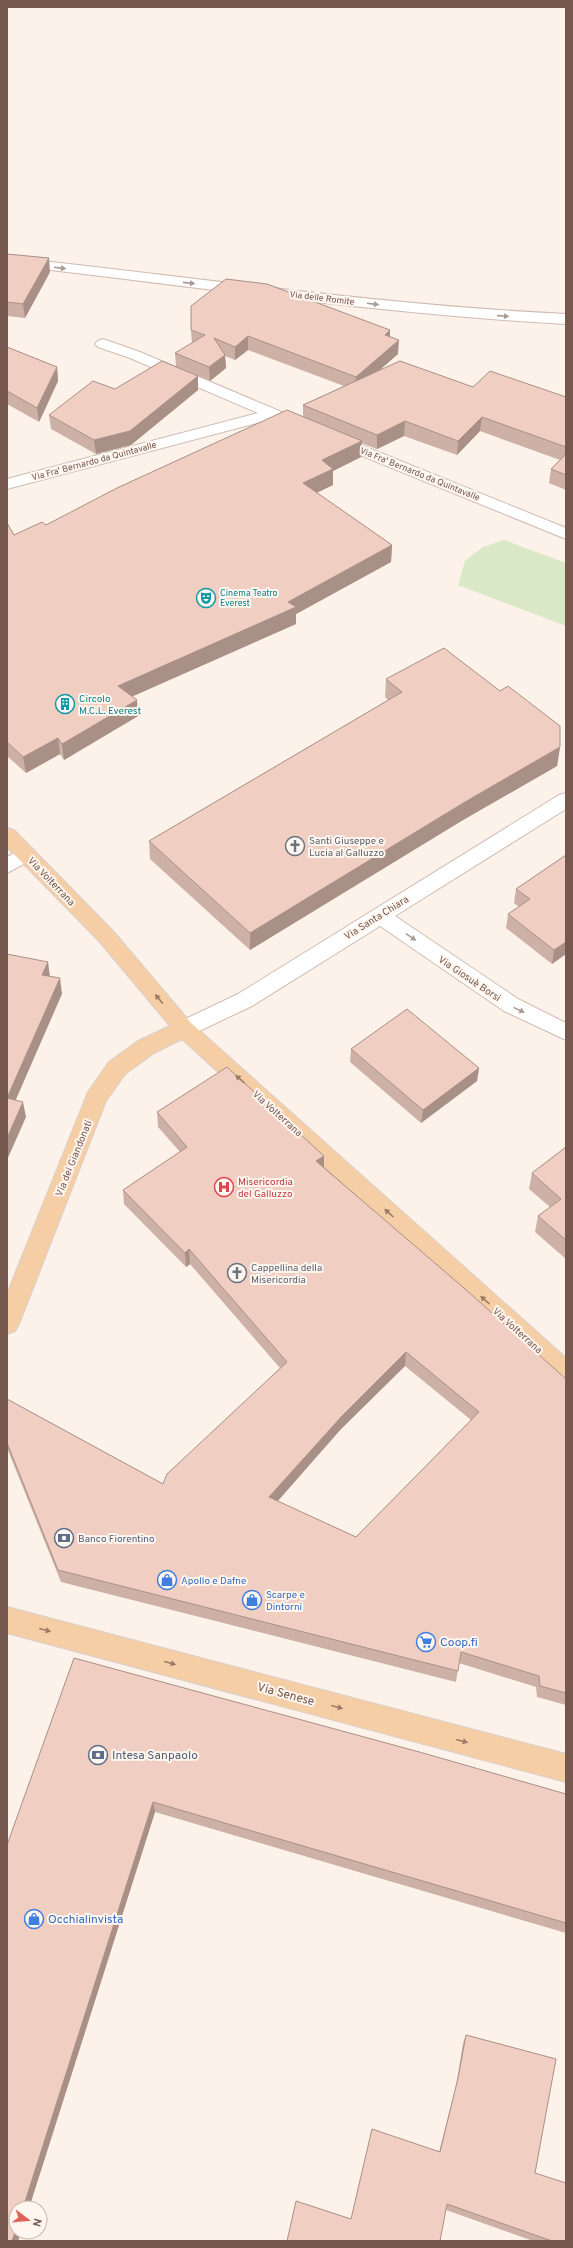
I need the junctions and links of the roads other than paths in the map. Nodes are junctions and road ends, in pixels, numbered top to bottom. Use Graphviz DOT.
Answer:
graph roads {
  1 [pos="7,261"];
  2 [pos="566,318"];
  3 [pos="103,344"];
  4 [pos="274,414"];
  5 [pos="7,484"];
  6 [pos="566,534"];
  7 [pos="566,800"];
  8 [pos="7,836"];
  9 [pos="26,854"];
  10 [pos="7,866"];
  11 [pos="379,915"];
  12 [pos="184,1029"];
  13 [pos="566,1032"];
  14 [pos="7,1324"];
  15 [pos="566,1373"];
  16 [pos="7,1620"];
  17 [pos="566,1768"];
  1 -- 2 [label="street, Via delle Romite, one-way"];
  3 -- 4 [label="street, Via Fra' Bernardo da Quintavalle"];
  4 -- 5 [label="street, Via Fra' Bernardo da Quintavalle"];
  4 -- 6 [label="street, Via Fra' Bernardo da Quintavalle"];
  7 -- 11 [label="street, Via Santa Chiara"];
  8 -- 9 [label="main road, Via Volterrana"];
  9 -- 10 [label="street"];
  12 -- 9 [label="main road, Via Volterrana, one-way"];
  11 -- 12 [label="street, Via Santa Chiara"];
  11 -- 13 [label="street, Via Giosuè Borsi, one-way"];
  12 -- 14 [label="main road, Via dei Giandonati"];
  15 -- 12 [label="main road, Via Volterrana, one-way"];
  16 -- 17 [label="main road, Via Senese, one-way"];
}
